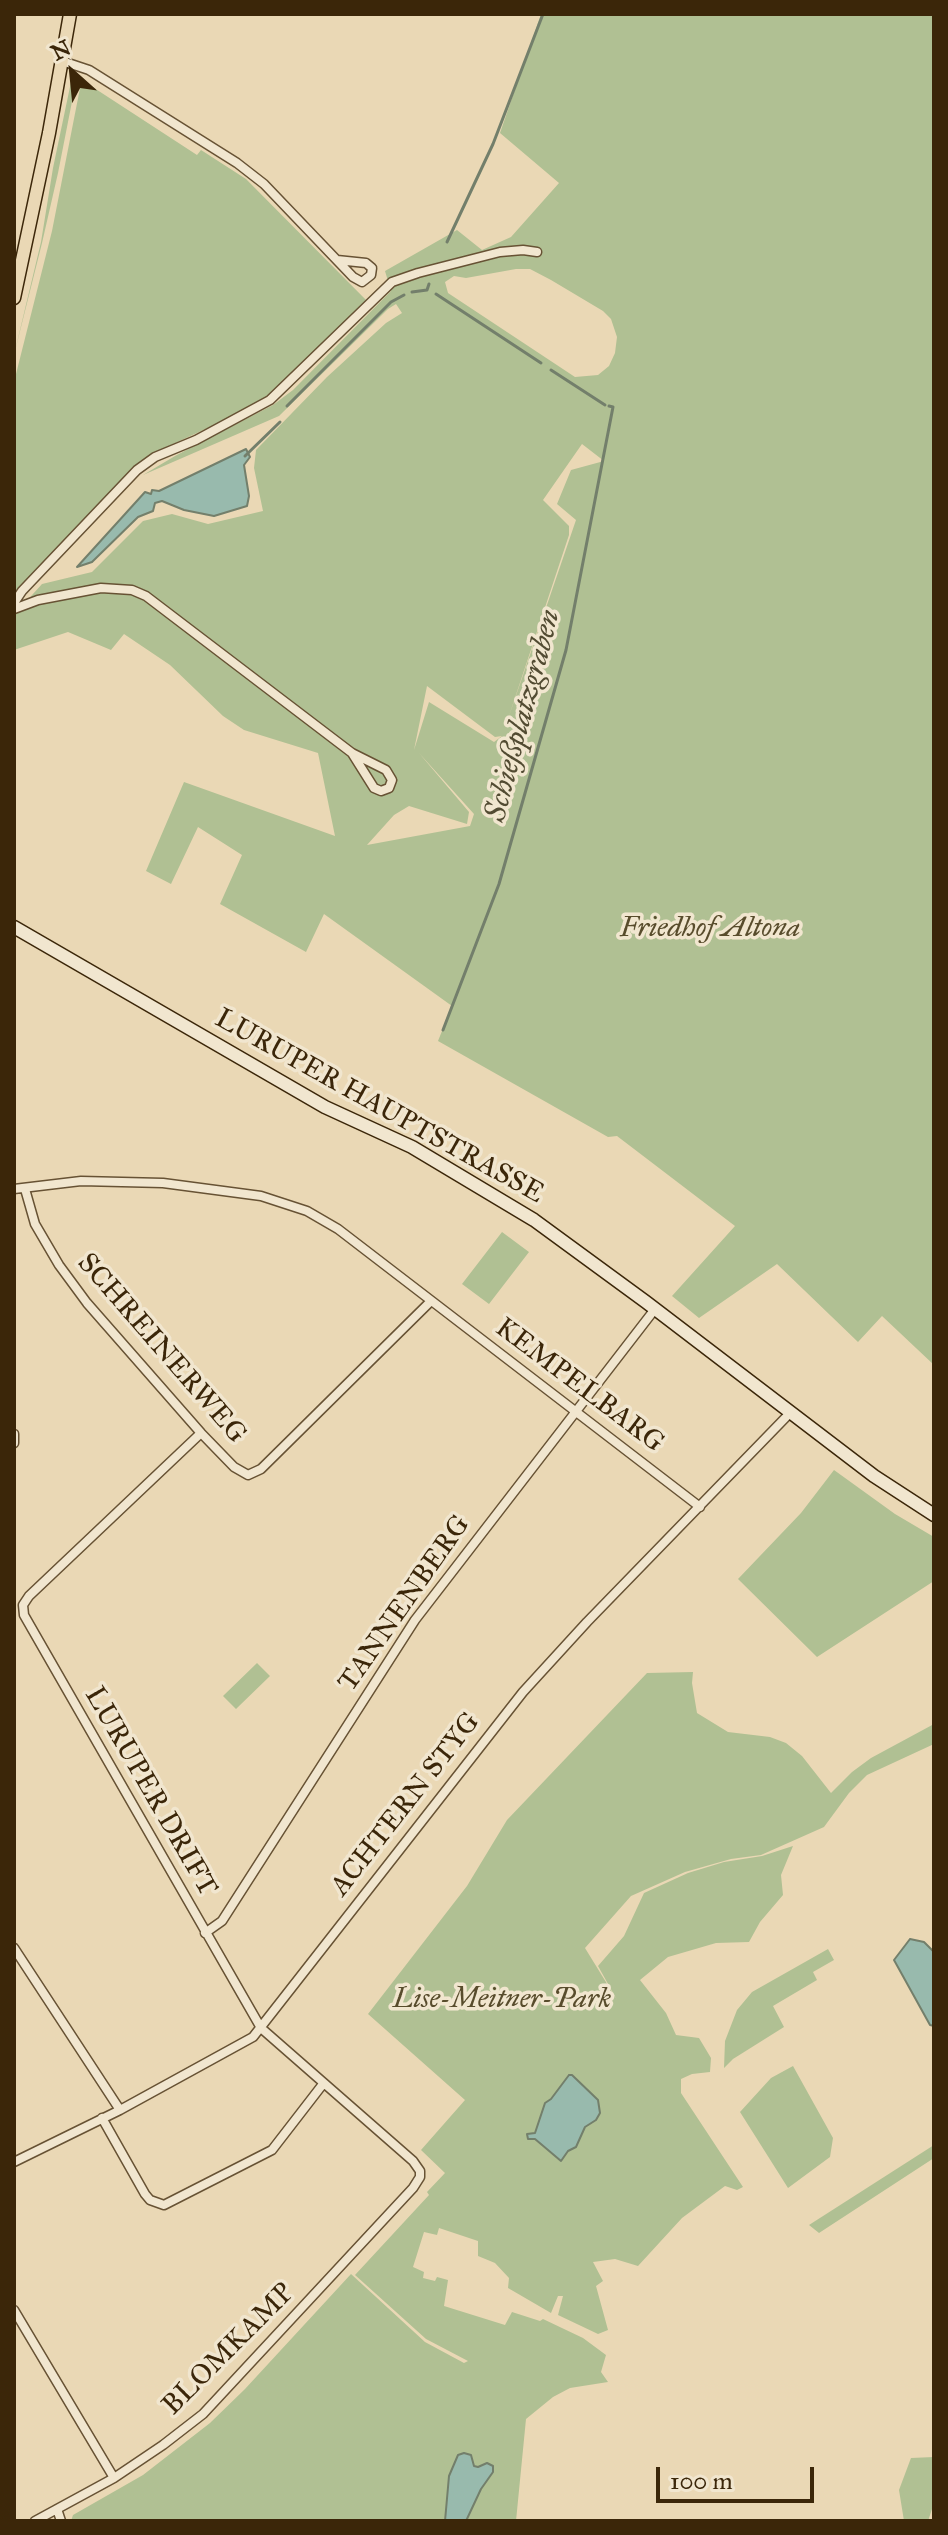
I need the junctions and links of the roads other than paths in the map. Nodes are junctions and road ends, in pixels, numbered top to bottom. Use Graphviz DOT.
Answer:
graph roads {
  1 [pos="70,14"];
  2 [pos="62,61"];
  3 [pos="537,252"];
  4 [pos="337,260"];
  5 [pos="369,278"];
  6 [pos="16,279"];
  7 [pos="381,291"];
  8 [pos="14,298"];
  9 [pos="14,606"];
  10 [pos="352,753"];
  11 [pos="16,928"];
  12 [pos="14,1189"];
  13 [pos="25,1189"];
  14 [pos="431,1301"];
  15 [pos="655,1309"];
  16 [pos="576,1411"];
  17 [pos="790,1413"];
  18 [pos="201,1433"];
  19 [pos="14,1434"];
  20 [pos="14,1443"];
  21 [pos="700,1507"];
  22 [pos="934,1515"];
  23 [pos="205,1933"];
  24 [pos="14,1948"];
  25 [pos="261,2028"];
  26 [pos="323,2084"];
  27 [pos="120,2110"];
  28 [pos="102,2118"];
  29 [pos="14,2162"];
  30 [pos="420,2171"];
  31 [pos="14,2310"];
  32 [pos="114,2478"];
  33 [pos="57,2509"];
  34 [pos="35,2521"];
  35 [pos="61,2521"];
  1 -- 2 [label="main road"];
  2 -- 4 [label="street"];
  2 -- 6 [label="main road"];
  3 -- 7 [label="street"];
  4 -- 5 [label="street"];
  4 -- 5 [label="street"];
  5 -- 7 [label="street"];
  6 -- 8 [label="main road"];
  7 -- 9 [label="street"];
  9 -- 10 [label="street"];
  10 -- 10 [label="street"];
  11 -- 15 [label="main road, LURUPER HAUPTSTRASSE"];
  12 -- 13 [label="street, KEMPELBARG"];
  13 -- 14 [label="street, KEMPELBARG"];
  13 -- 18 [label="street, SCHREINERWEG"];
  14 -- 16 [label="street, KEMPELBARG"];
  14 -- 18 [label="street, SCHREINERWEG"];
  15 -- 16 [label="street, TANNENBERG"];
  15 -- 17 [label="main road, LURUPER HAUPTSTRASSE"];
  16 -- 21 [label="street, KEMPELBARG"];
  16 -- 23 [label="street, TANNENBERG"];
  17 -- 21 [label="street, ACHTERN STYG"];
  17 -- 22 [label="main road, LURUPER HAUPTSTRASSE"];
  18 -- 23 [label="street, LURUPER DRIFT"];
  19 -- 20 [label="street"];
  21 -- 25 [label="street, ACHTERN STYG"];
  23 -- 25 [label="street, LURUPER DRIFT"];
  24 -- 27 [label="street"];
  25 -- 26 [label="street, LURUPER DRIFT"];
  25 -- 27 [label="street, ACHTERN STYG"];
  26 -- 28 [label="street"];
  26 -- 30 [label="street, LURUPER DRIFT"];
  27 -- 28 [label="street, ACHTERN STYG"];
  28 -- 29 [label="street, ACHTERN STYG"];
  30 -- 32 [label="street, BLOMKAMP"];
  31 -- 32 [label="street"];
  32 -- 33 [label="street, BLOMKAMP"];
  33 -- 34 [label="street, BLOMKAMP"];
  33 -- 35 [label="street"];
}
